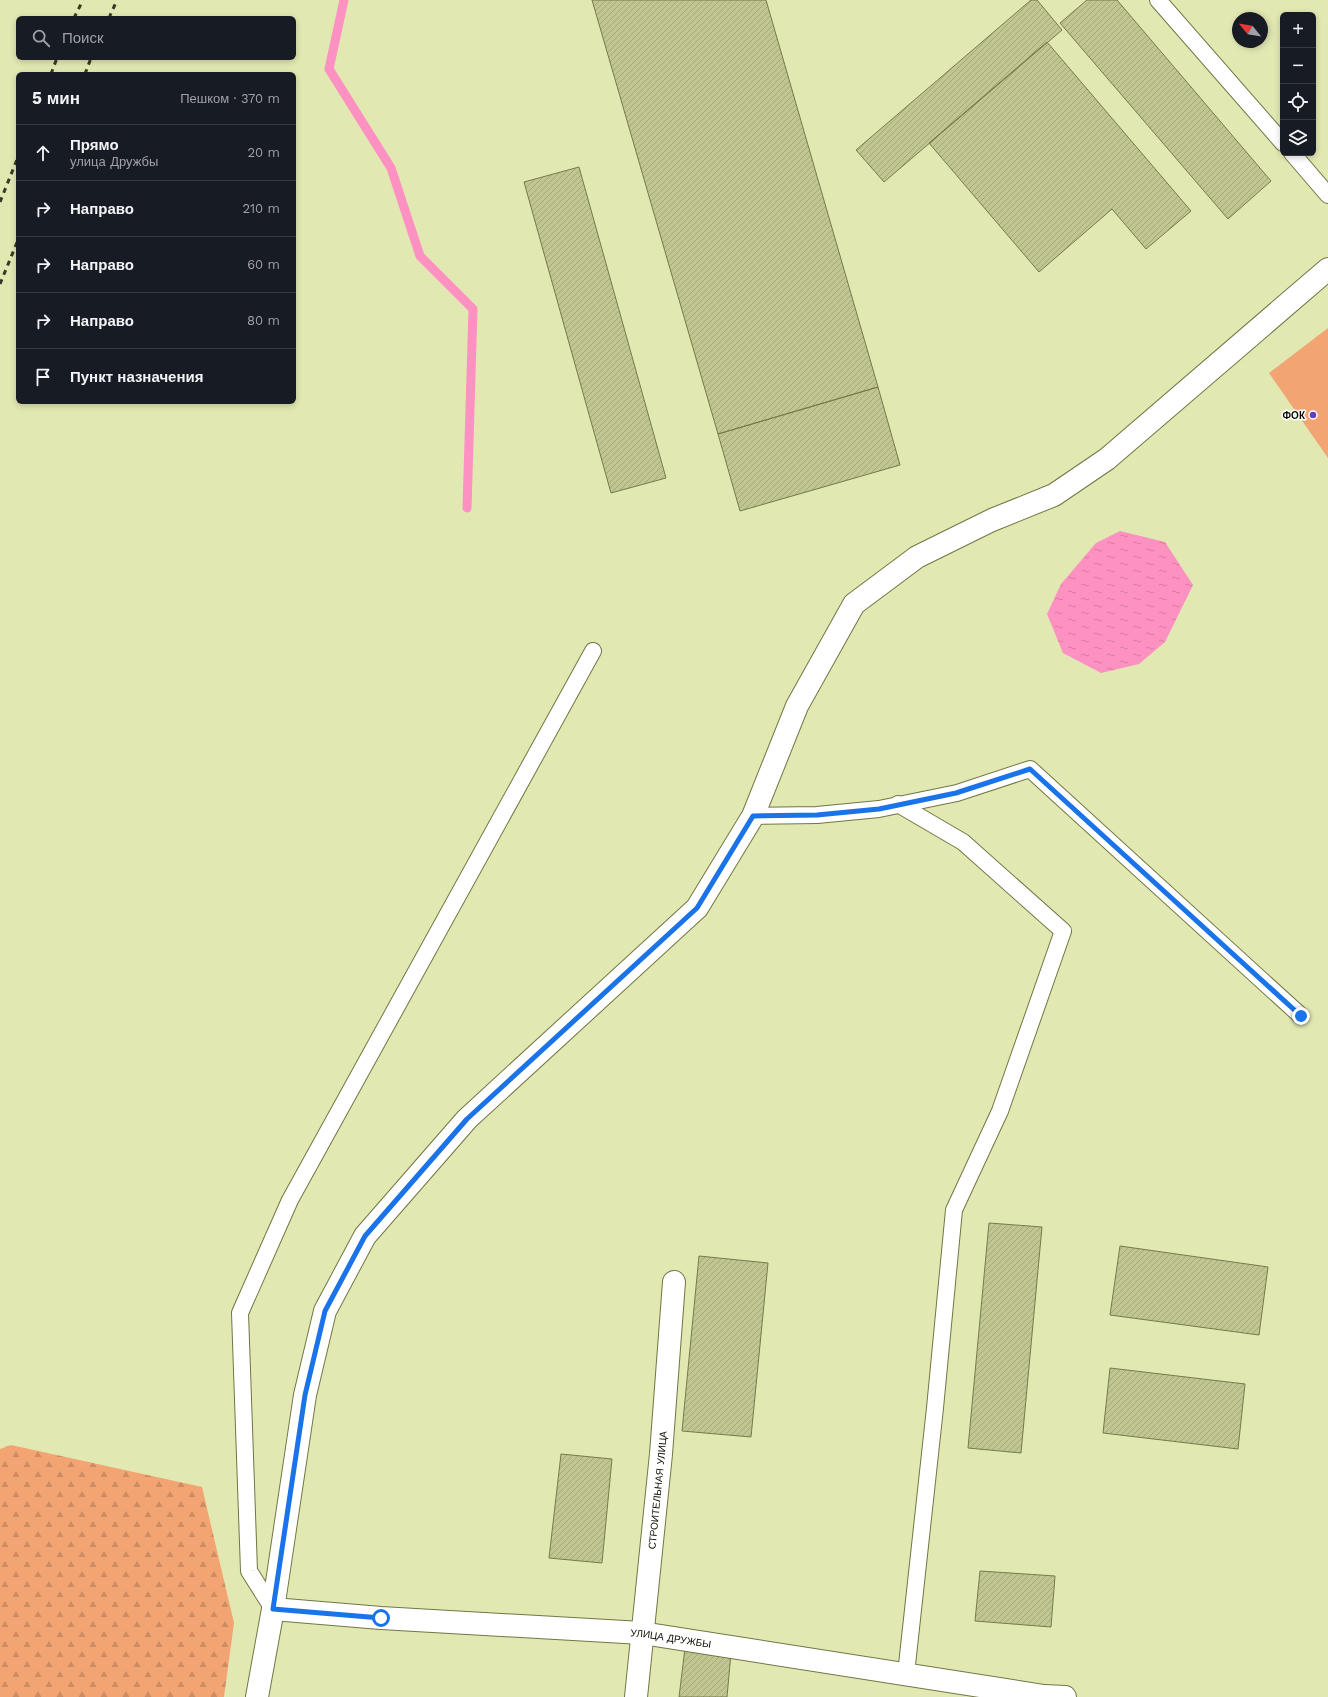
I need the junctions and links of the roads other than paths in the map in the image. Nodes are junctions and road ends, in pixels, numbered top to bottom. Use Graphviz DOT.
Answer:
graph roads {
  1 [pos="1158,0"];
  2 [pos="1280,140"];
  3 [pos="1295,156"];
  4 [pos="1328,195"];
  5 [pos="1328,269"];
  6 [pos="593,652"];
  7 [pos="898,804"];
  8 [pos="753,816"];
  9 [pos="1301,1016"];
  10 [pos="674,1282"];
  11 [pos="273,1609"];
  12 [pos="642,1633"];
  13 [pos="906,1674"];
  14 [pos="257,1697"];
  15 [pos="636,1697"];
  16 [pos="1065,1697"];
  1 -- 2 [label="lane"];
  3 -- 4 [label="lane"];
  5 -- 8 [label="street"];
  6 -- 11 [label="lane"];
  7 -- 8 [label="lane"];
  7 -- 9 [label="lane"];
  7 -- 13 [label="lane"];
  8 -- 11 [label="street"];
  10 -- 12 [label="street, СТРОИТЕЛЬНАЯ УЛИЦА"];
  11 -- 12 [label="street, УЛИЦА ДРУЖБЫ"];
  11 -- 14 [label="street"];
  12 -- 13 [label="street, УЛИЦА ДРУЖБЫ"];
  12 -- 15 [label="street, СТРОИТЕЛЬНАЯ УЛИЦА"];
  13 -- 16 [label="street, УЛИЦА ДРУЖБЫ"];
}
